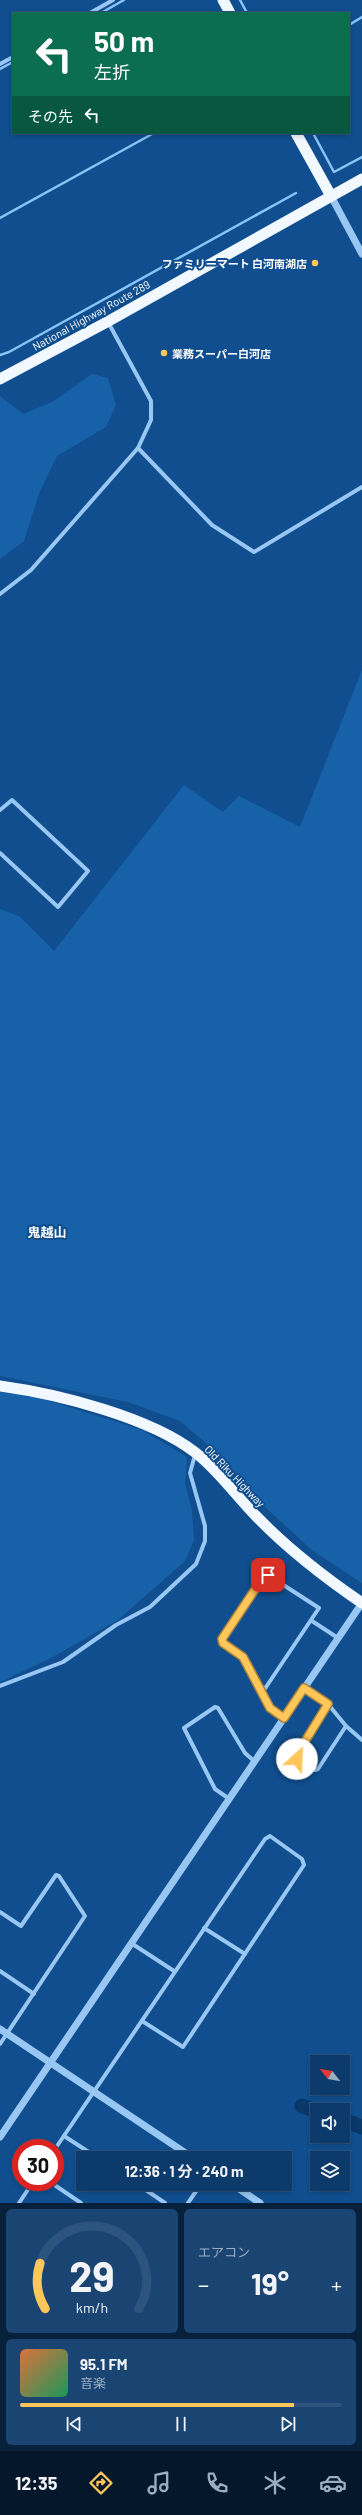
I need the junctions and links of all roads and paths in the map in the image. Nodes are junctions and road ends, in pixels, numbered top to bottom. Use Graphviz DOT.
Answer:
graph roads {
  1 [pos="113,0"];
  2 [pos="223,0"];
  3 [pos="92,12"];
  4 [pos="229,12"];
  5 [pos="12,58"];
  6 [pos="0,64"];
  7 [pos="297,134"];
  8 [pos="362,179"];
  9 [pos="331,196"];
  10 [pos="362,254"];
  11 [pos="107,322"];
  12 [pos="0,371"];
  13 [pos="12,373"];
  14 [pos="0,379"];
  15 [pos="138,448"];
  16 [pos="362,487"];
  17 [pos="0,594"];
  18 [pos="0,810"];
  19 [pos="0,853"];
  20 [pos="0,1386"];
  21 [pos="196,1453"];
  22 [pos="362,1603"];
  23 [pos="312,1621"];
  24 [pos="338,1638"];
  25 [pos="0,1686"];
  26 [pos="304,1688"];
  27 [pos="262,1693"];
  28 [pos="328,1704"];
  29 [pos="284,1718"];
  30 [pos="346,1726"];
  31 [pos="362,1740"];
  32 [pos="254,1761"];
  33 [pos="228,1798"];
  34 [pos="0,1912"];
  35 [pos="204,1928"];
  36 [pos="131,1942"];
  37 [pos="245,1954"];
  38 [pos="0,1971"];
  39 [pos="174,1971"];
  40 [pos="34,1994"];
  41 [pos="142,2021"];
  42 [pos="0,2029"];
  43 [pos="7,2034"];
  44 [pos="0,2044"];
  45 [pos="51,2062"];
  46 [pos="93,2091"];
  47 [pos="64,2136"];
  48 [pos="0,2138"];
  49 [pos="62,2139"];
  50 [pos="87,2151"];
  51 [pos="183,2151"];
  52 [pos="27,2191"];
  53 [pos="63,2191"];
  54 [pos="147,2191"];
  55 [pos="196,2191"];
  56 [pos="242,2191"];
  57 [pos="19,2203"];
  58 [pos="81,2203"];
  59 [pos="165,2203"];
  60 [pos="188,2203"];
  61 [pos="260,2203"];
  1 -- 3 [label="street"];
  2 -- 4 [label="highway"];
  5 -- 6 [label="street"];
  7 -- 9 [label="highway"];
  8 -- 9 [label="highway, National Highway Route 289"];
  9 -- 10 [label="street"];
  9 -- 11 [label="highway, National Highway Route 289"];
  11 -- 13 [label="highway, National Highway Route 289"];
  11 -- 15 [label="street"];
  12 -- 13 [label="street"];
  13 -- 14 [label="highway, National Highway Route 289"];
  15 -- 16 [label="street"];
  15 -- 17 [label="street"];
  18 -- 19 [label="street"];
  20 -- 21 [label="highway, Old Riku Highway"];
  21 -- 22 [label="highway, Old Riku Highway"];
  21 -- 25 [label="street"];
  22 -- 24 [label="street"];
  23 -- 24 [label="street"];
  23 -- 27 [label="street"];
  23 -- 27 [label="street"];
  24 -- 26 [label="street"];
  26 -- 28 [label="street"];
  26 -- 29 [label="street"];
  27 -- 29 [label="street"];
  28 -- 30 [label="street"];
  28 -- 30 [label="street"];
  29 -- 32 [label="street"];
  30 -- 31 [label="street"];
  32 -- 33 [label="street"];
  32 -- 33 [label="street"];
  33 -- 36 [label="street"];
  34 -- 40 [label="street"];
  35 -- 37 [label="street"];
  35 -- 37 [label="street"];
  35 -- 39 [label="street"];
  36 -- 39 [label="street"];
  36 -- 45 [label="street"];
  37 -- 41 [label="street"];
  38 -- 40 [label="street"];
  39 -- 41 [label="street"];
  40 -- 43 [label="street"];
  41 -- 46 [label="street"];
  42 -- 43 [label="street"];
  43 -- 44 [label="street"];
  43 -- 45 [label="street"];
  45 -- 46 [label="street"];
  45 -- 48 [label="street"];
  46 -- 47 [label="street"];
  46 -- 51 [label="street"];
  47 -- 49 [label="street"];
  47 -- 50 [label="street"];
  52 -- 57 [label="street"];
  53 -- 58 [label="street"];
  54 -- 59 [label="street"];
  55 -- 60 [label="street"];
  56 -- 61 [label="street"];
}
